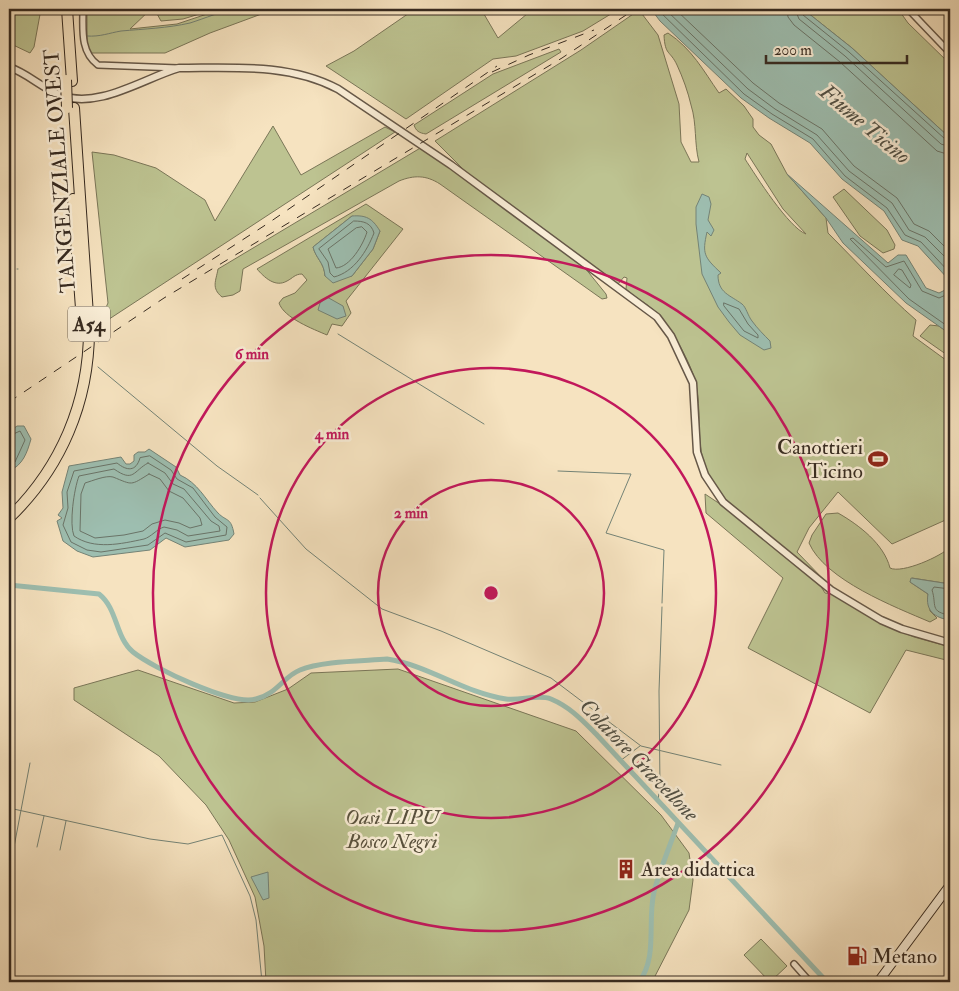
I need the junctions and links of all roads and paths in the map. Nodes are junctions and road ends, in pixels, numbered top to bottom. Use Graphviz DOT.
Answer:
graph roads {
  1 [pos="61,9"];
  2 [pos="67,9"];
  3 [pos="83,9"];
  4 [pos="908,9"];
  5 [pos="950,53"];
  6 [pos="152,66"];
  7 [pos="9,67"];
  8 [pos="178,68"];
  9 [pos="157,75"];
  10 [pos="69,81"];
  11 [pos="71,108"];
  12 [pos="9,510"];
  13 [pos="9,518"];
  14 [pos="950,643"];
  15 [pos="950,885"];
  16 [pos="794,964"];
  17 [pos="810,982"];
  18 [pos="878,982"];
  1 -- 10 [label="highway, TANGENZIALE OVEST / A54"];
  2 -- 10 [label="highway, TANGENZIALE OVEST / A54"];
  3 -- 6 [label="street"];
  4 -- 5 [label="street"];
  6 -- 8 [label="street"];
  6 -- 9 [label="street"];
  7 -- 9 [label="street"];
  8 -- 9 [label="street"];
  8 -- 14 [label="street"];
  10 -- 11 [label="highway, TANGENZIALE OVEST / A54, bridge"];
  11 -- 12 [label="highway, TANGENZIALE OVEST / A54"];
  11 -- 13 [label="highway, TANGENZIALE OVEST / A54"];
  15 -- 18 [label="main road"];
  16 -- 17 [label="street"];
}
